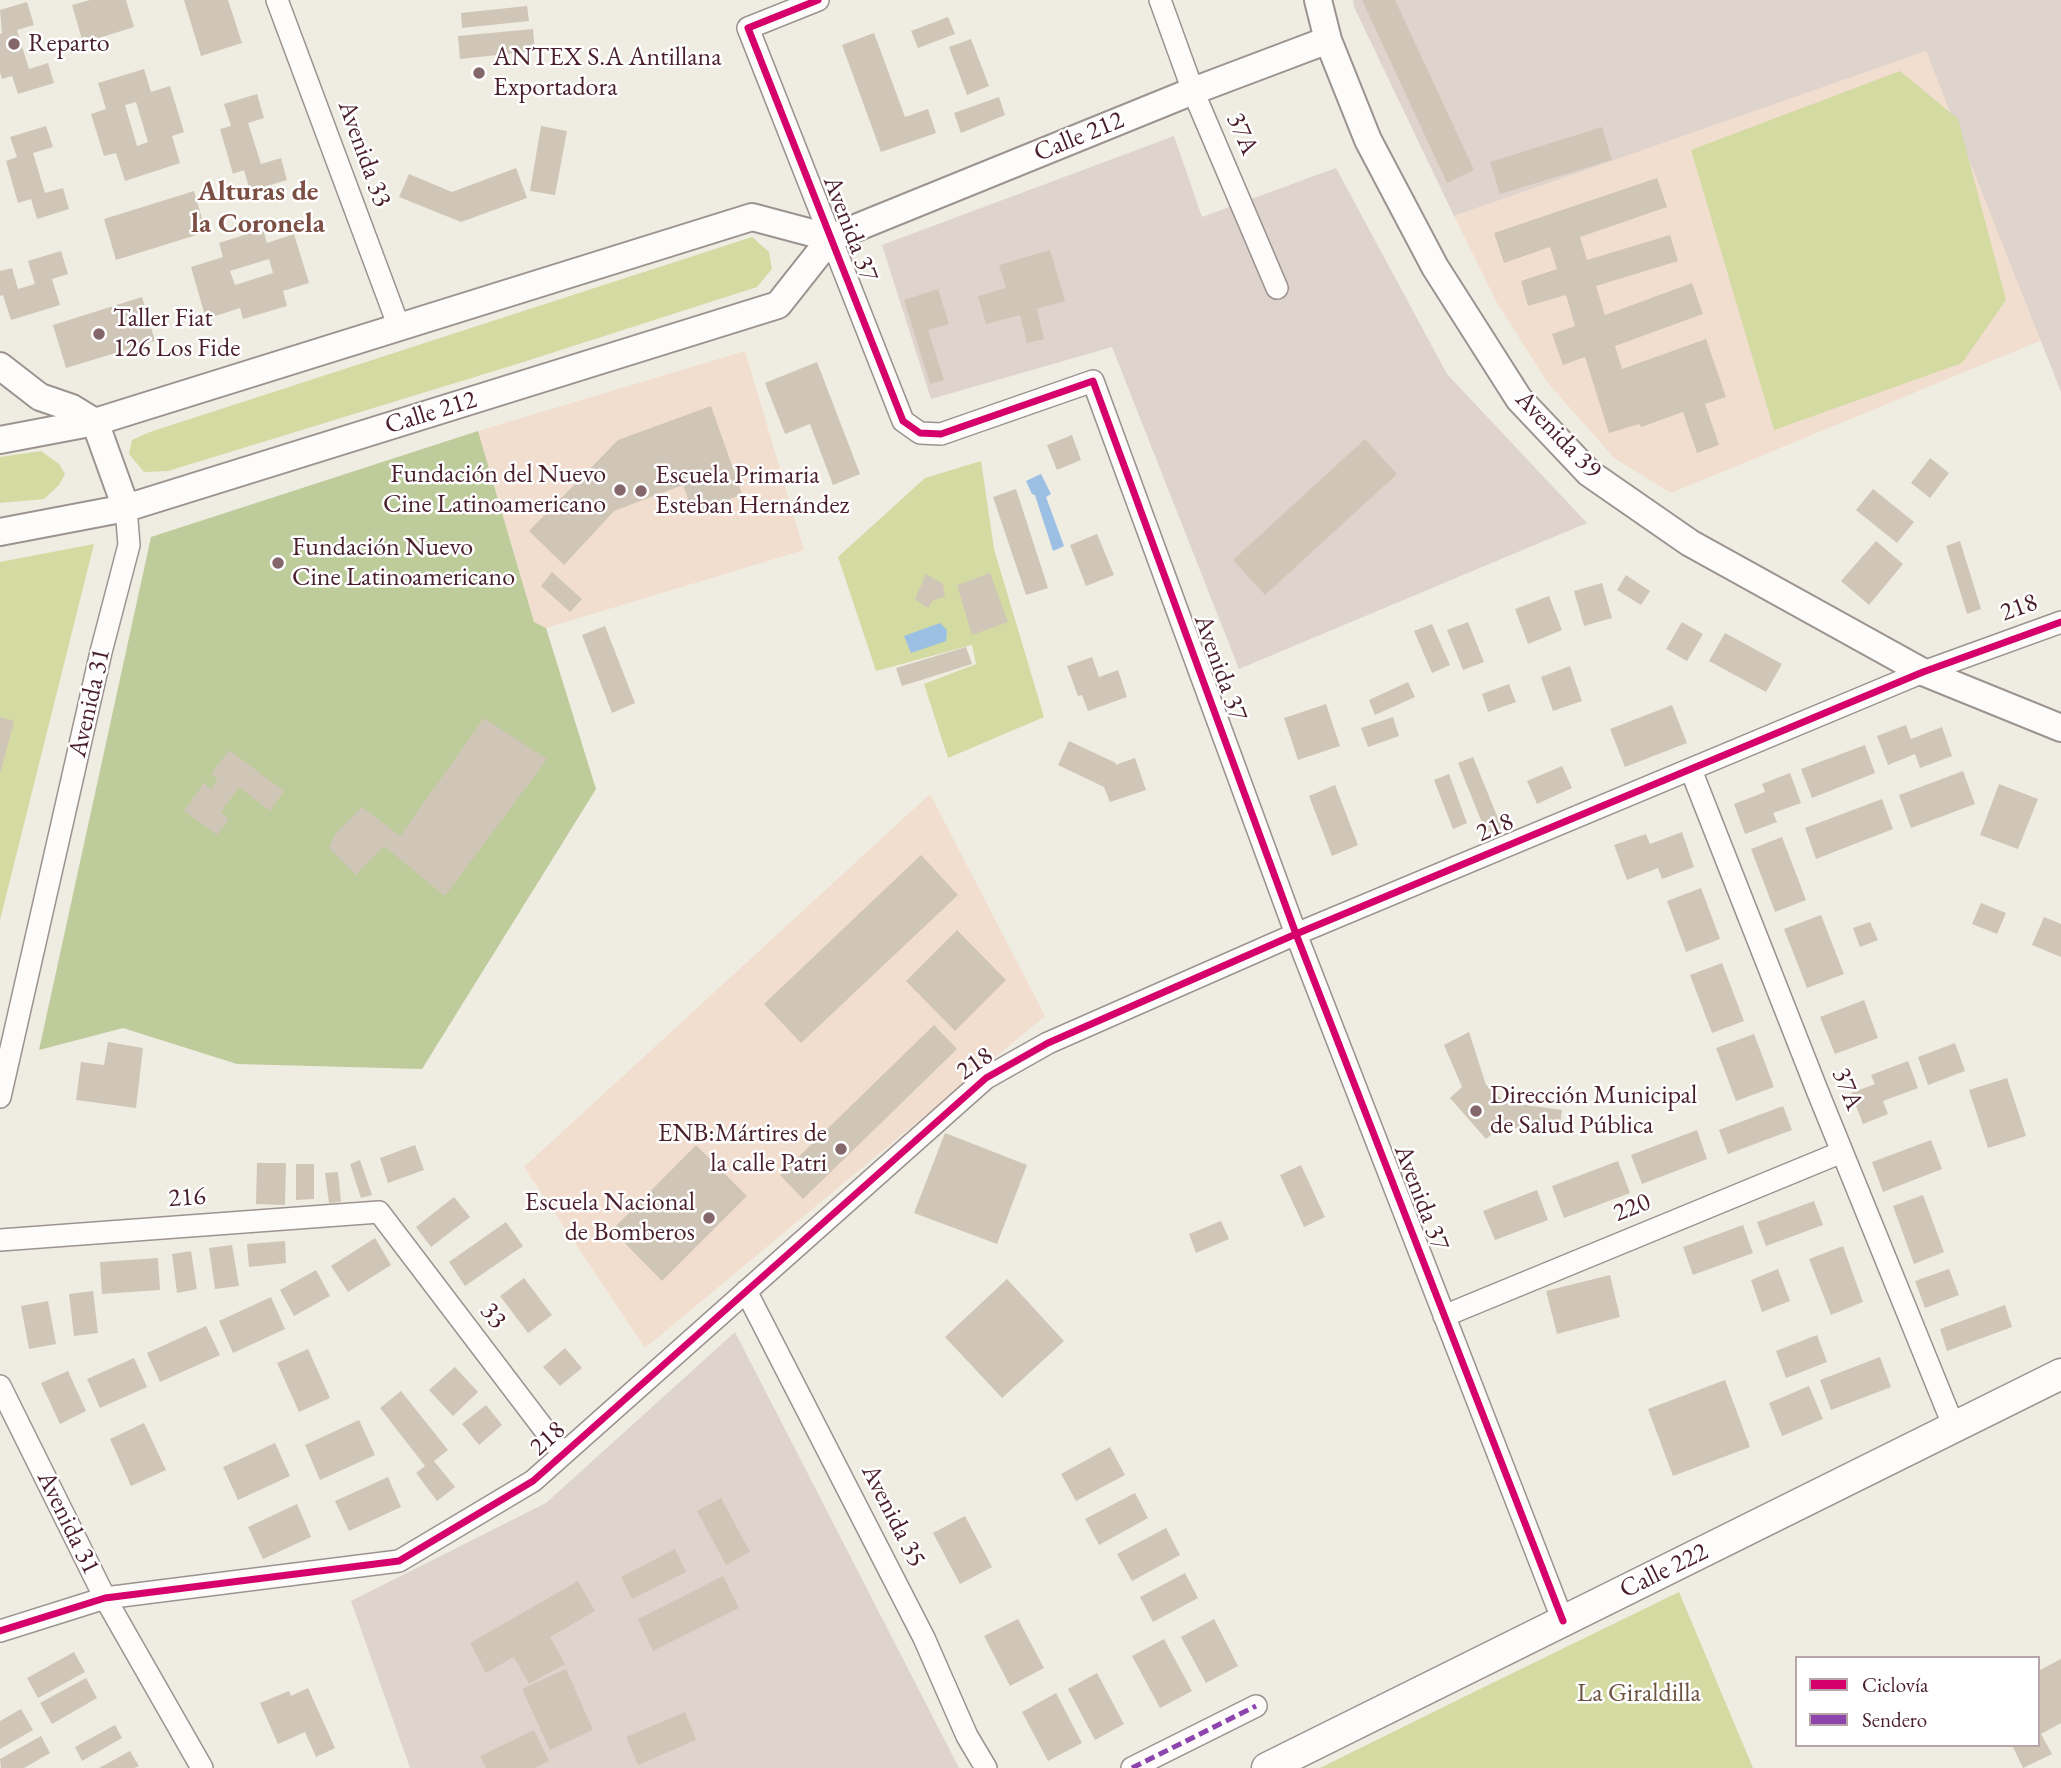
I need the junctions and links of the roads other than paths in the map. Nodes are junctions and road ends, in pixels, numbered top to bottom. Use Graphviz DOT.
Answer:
graph roads {
  1 [pos="277,0"];
  2 [pos="818,0"];
  3 [pos="1160,0"];
  4 [pos="1318,0"];
  5 [pos="1328,40"];
  6 [pos="1194,90"];
  7 [pos="831,238"];
  8 [pos="1276,288"];
  9 [pos="399,327"];
  10 [pos="0,366"];
  11 [pos="96,422"];
  12 [pos="0,440"];
  13 [pos="126,508"];
  14 [pos="0,532"];
  15 [pos="2061,622"];
  16 [pos="1923,672"];
  17 [pos="2061,728"];
  18 [pos="1691,769"];
  19 [pos="1296,934"];
  20 [pos="0,1097"];
  21 [pos="1842,1152"];
  22 [pos="379,1212"];
  23 [pos="0,1240"];
  24 [pos="746,1291"];
  25 [pos="1444,1316"];
  26 [pos="2061,1374"];
  27 [pos="0,1386"];
  28 [pos="1954,1427"];
  29 [pos="563,1454"];
  30 [pos="105,1598"];
  31 [pos="1563,1621"];
  32 [pos="0,1631"];
  33 [pos="1256,1706"];
  34 [pos="202,1768"];
  35 [pos="986,1768"];
  36 [pos="1132,1768"];
  37 [pos="1267,1768"];
  1 -- 9 [label="street, Avenida 33"];
  2 -- 7 [label="street, Avenida 37"];
  3 -- 6 [label="street, 37A"];
  4 -- 5 [label="street, Avenida 39"];
  5 -- 6 [label="street, Calle 212"];
  5 -- 16 [label="street, Avenida 39"];
  6 -- 7 [label="street, Calle 212"];
  6 -- 8 [label="street, 37A"];
  7 -- 9 [label="street"];
  7 -- 13 [label="street, Calle 212"];
  7 -- 19 [label="street, Avenida 37"];
  9 -- 11 [label="street"];
  10 -- 11 [label="street"];
  11 -- 12 [label="street"];
  11 -- 13 [label="street, Avenida 31"];
  13 -- 14 [label="street, Calle 212"];
  13 -- 20 [label="street, Avenida 31"];
  15 -- 16 [label="street, 218"];
  16 -- 17 [label="street, Avenida 39"];
  16 -- 18 [label="street, 218"];
  18 -- 19 [label="street, 218"];
  18 -- 21 [label="street, 37A"];
  19 -- 24 [label="street, 218"];
  19 -- 25 [label="street, Avenida 37"];
  21 -- 25 [label="street, 220"];
  21 -- 28 [label="street, 37A"];
  22 -- 23 [label="street, 216"];
  22 -- 29 [label="street, 33"];
  24 -- 29 [label="street, 218"];
  24 -- 35 [label="street, Avenida 35"];
  25 -- 31 [label="street, Avenida 37"];
  26 -- 28 [label="main road, Calle 222"];
  27 -- 30 [label="street, Avenida 31"];
  28 -- 31 [label="main road, Calle 222"];
  29 -- 30 [label="street, 218"];
  30 -- 32 [label="street, 218"];
  30 -- 34 [label="street, Avenida 31"];
  31 -- 37 [label="main road, Calle 222"];
  33 -- 36 [label="street"];
}
